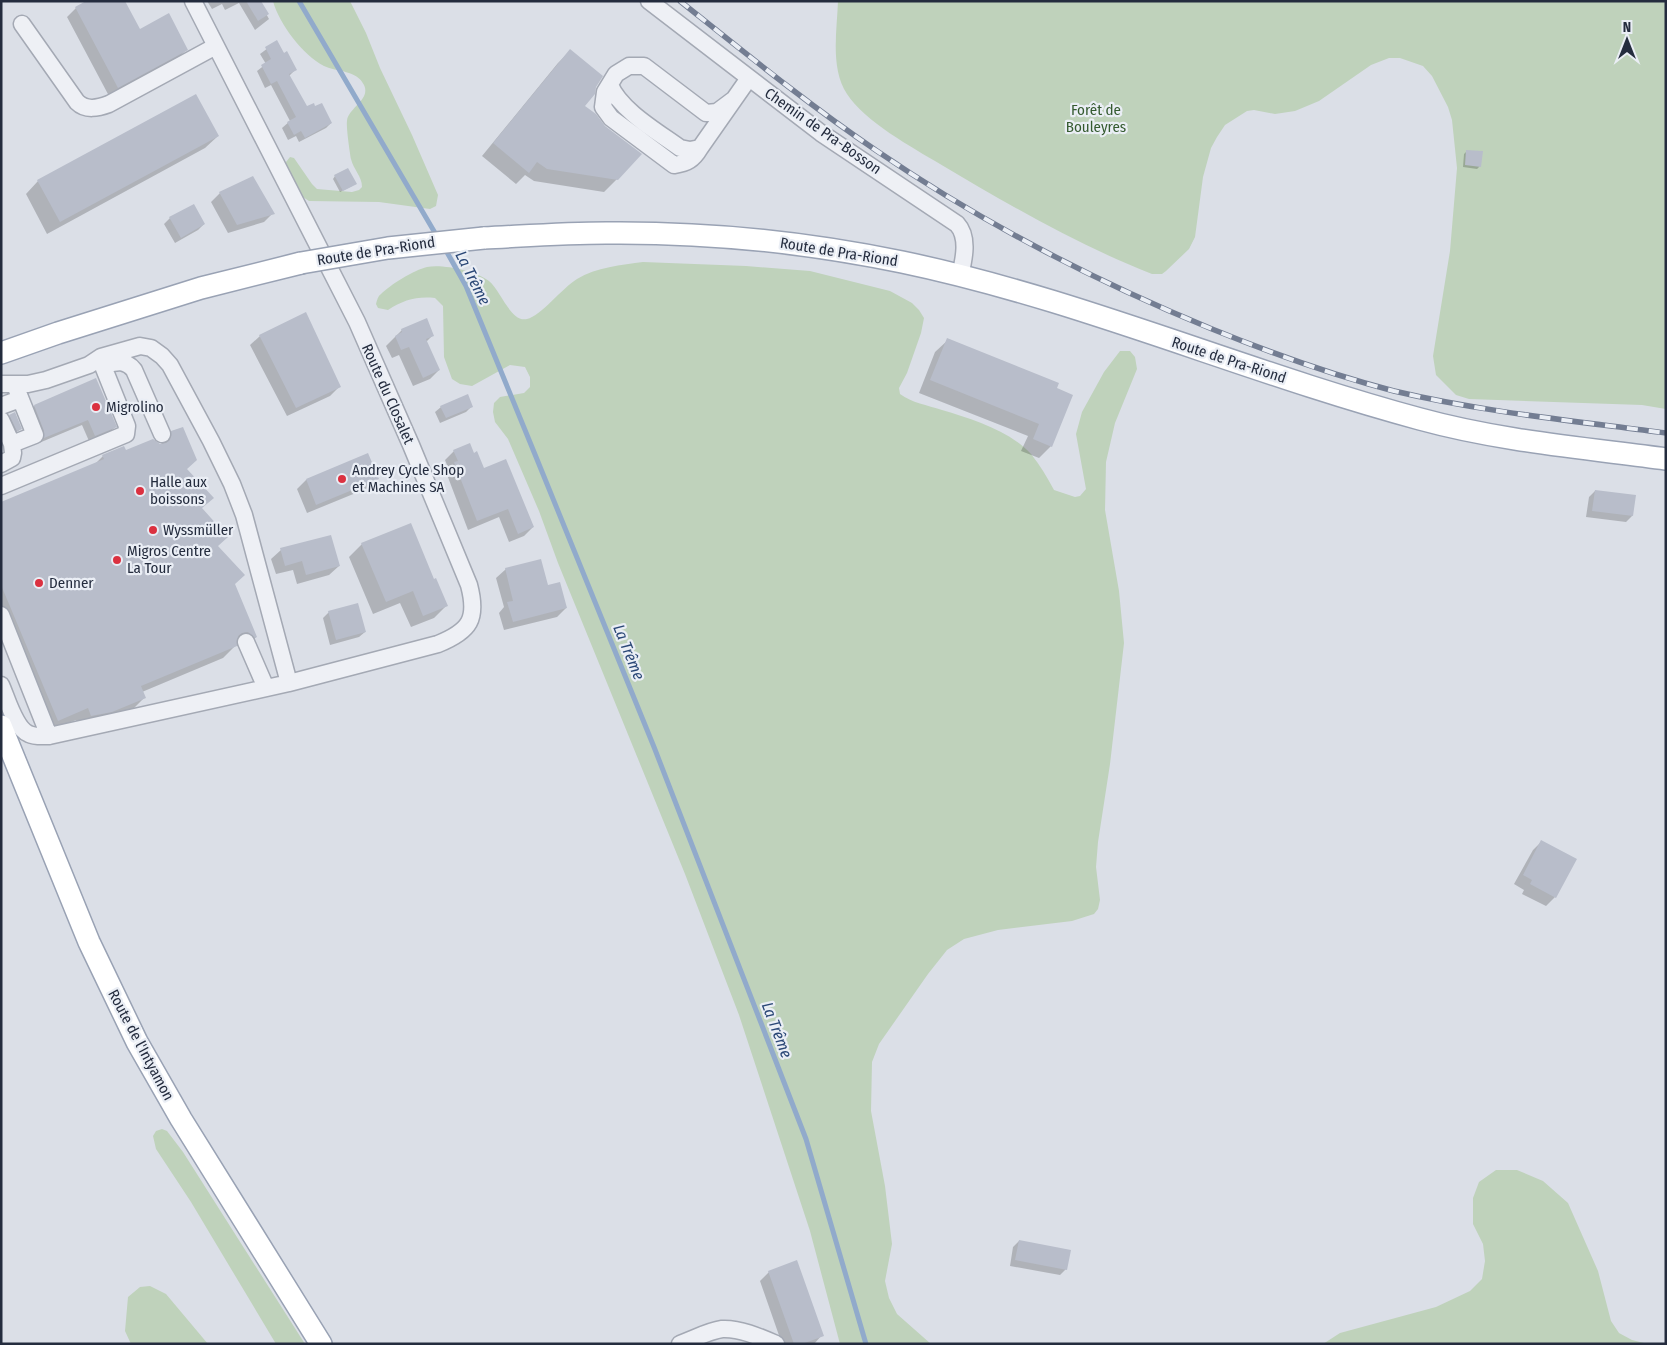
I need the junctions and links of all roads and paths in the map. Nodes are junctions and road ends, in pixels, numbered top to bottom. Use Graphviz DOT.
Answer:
graph roads {
  1 [pos="193,1"];
  2 [pos="649,1"];
  3 [pos="22,24"];
  4 [pos="216,46"];
  5 [pos="749,78"];
  6 [pos="734,100"];
  7 [pos="960,276"];
  8 [pos="2,350"];
  9 [pos="96,365"];
  10 [pos="12,389"];
  11 [pos="1,406"];
  12 [pos="1,420"];
  13 [pos="162,434"];
  14 [pos="12,444"];
  15 [pos="1666,459"];
  16 [pos="1,464"];
  17 [pos="1,486"];
  18 [pos="1,615"];
  19 [pos="246,642"];
  20 [pos="289,683"];
  21 [pos="1,685"];
  22 [pos="266,688"];
  23 [pos="1,726"];
  24 [pos="49,736"];
  25 [pos="321,1344"];
  26 [pos="680,1344"];
  27 [pos="776,1344"];
  1 -- 4 [label="street, Route du Closalet"];
  2 -- 5 [label="street, Chemin de Pra-Bosson"];
  3 -- 4 [label="street"];
  4 -- 20 [label="street, Route du Closalet"];
  5 -- 6 [label="street"];
  5 -- 7 [label="street, Chemin de Pra-Bosson"];
  6 -- 6 [label="street"];
  7 -- 8 [label="main road, Route de Pra-Riond, bridge"];
  7 -- 15 [label="main road, Route de Pra-Riond"];
  9 -- 10 [label="street"];
  9 -- 13 [label="street"];
  9 -- 17 [label="street"];
  9 -- 20 [label="street"];
  10 -- 11 [label="street"];
  10 -- 14 [label="street"];
  12 -- 14 [label="street"];
  14 -- 16 [label="street"];
  18 -- 24 [label="street"];
  19 -- 22 [label="street"];
  20 -- 22 [label="street, Route du Closalet"];
  21 -- 24 [label="street"];
  22 -- 24 [label="street, Route du Closalet"];
  23 -- 25 [label="main road, Route de l'Intyamon"];
  26 -- 27 [label="street"];
}
